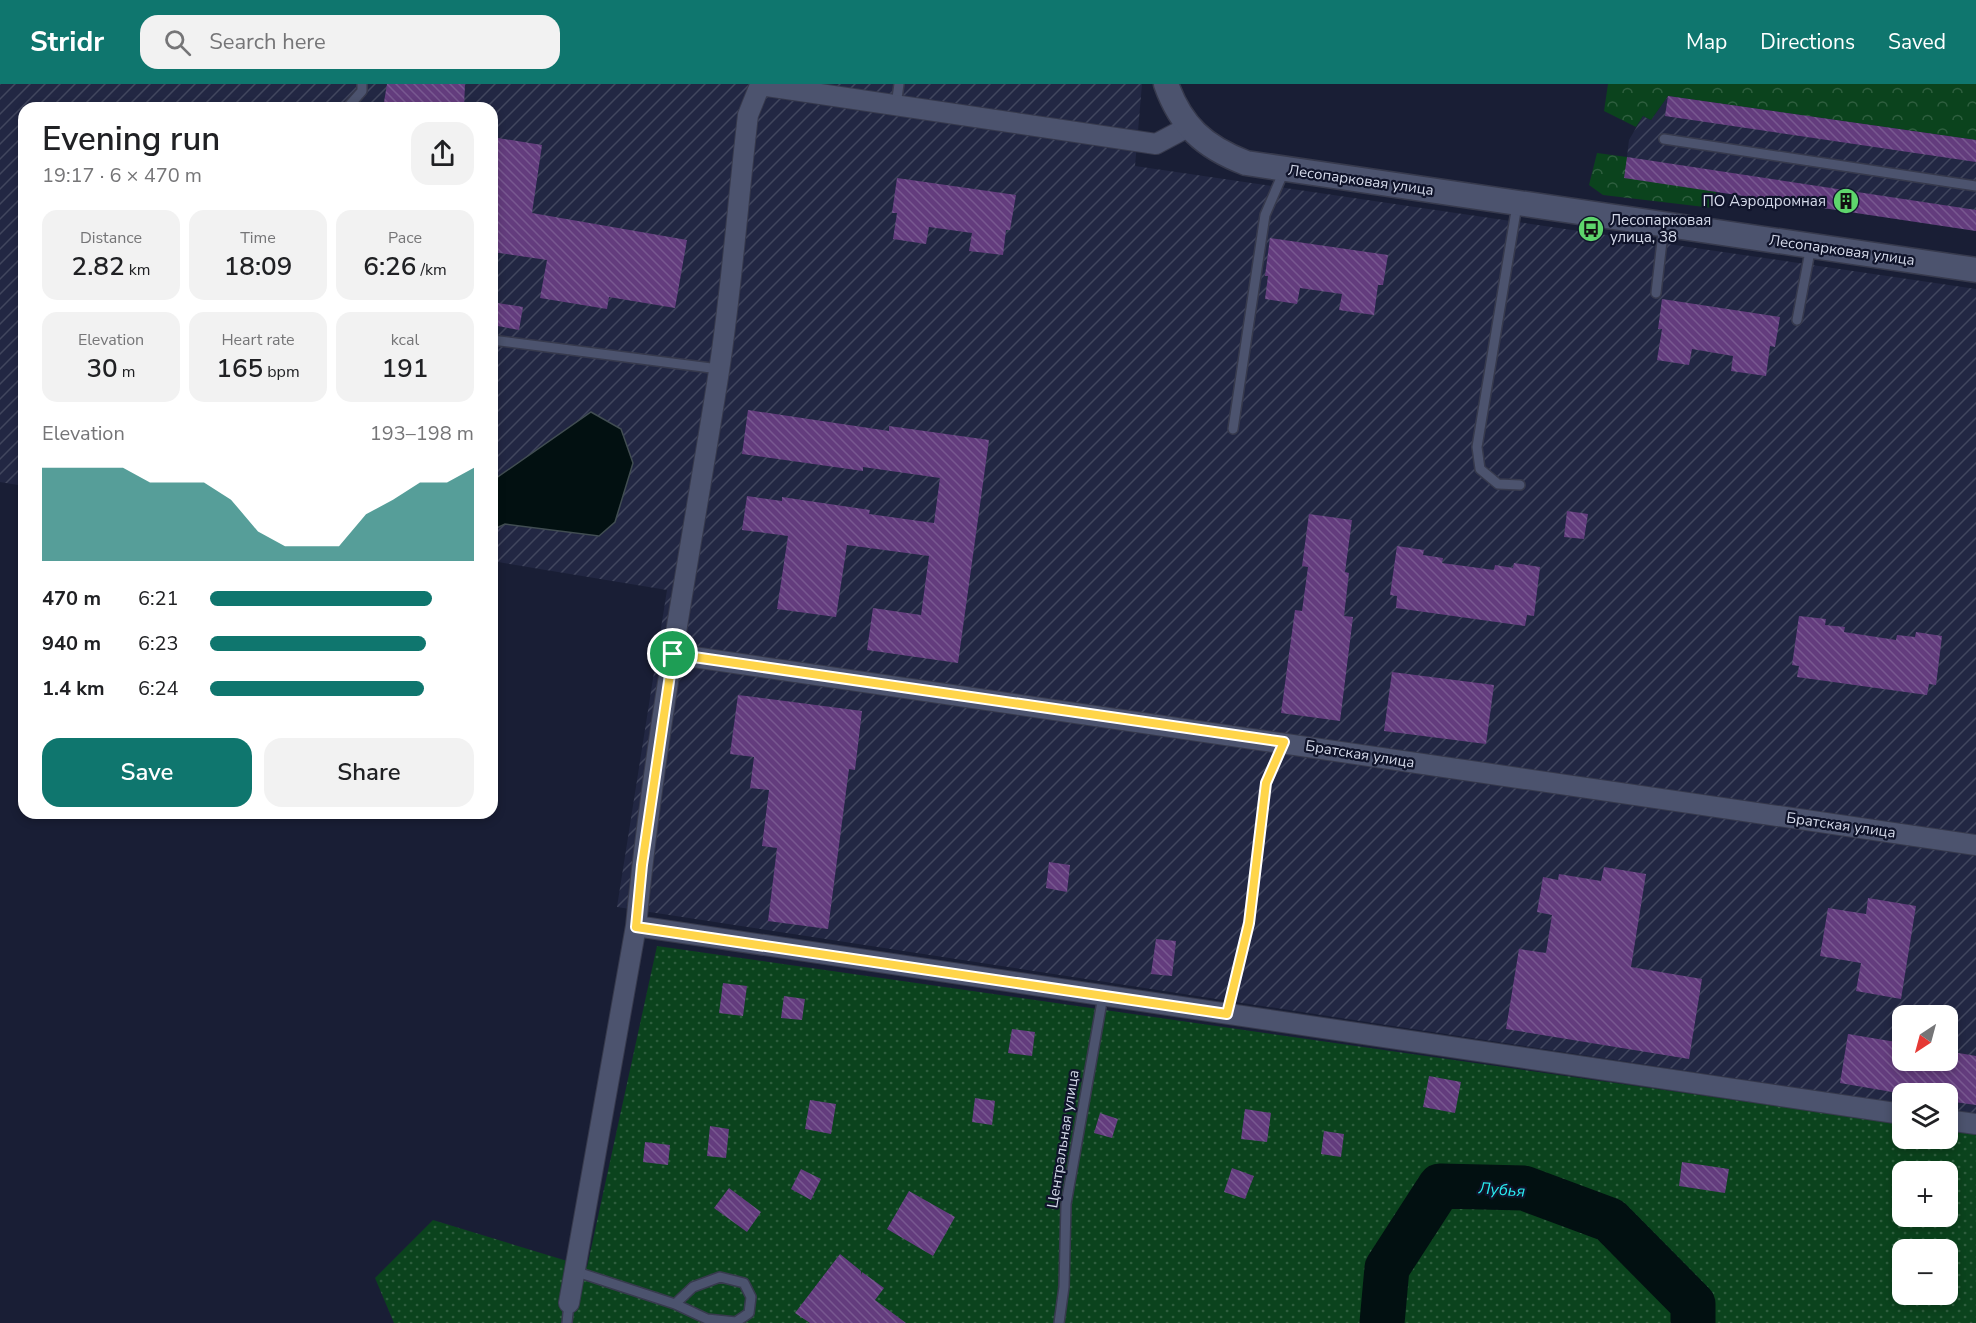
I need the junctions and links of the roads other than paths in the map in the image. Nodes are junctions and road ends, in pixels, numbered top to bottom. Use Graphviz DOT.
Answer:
graph roads {
  1 [pos="362,84"];
  2 [pos="758,84"];
  3 [pos="899,84"];
  4 [pos="1166,84"];
  5 [pos="352,102"];
  6 [pos="896,105"];
  7 [pos="1188,127"];
  8 [pos="1665,139"];
  9 [pos="1284,169"];
  10 [pos="1976,186"];
  11 [pos="1517,202"];
  12 [pos="1664,224"];
  13 [pos="1811,246"];
  14 [pos="1976,270"];
  15 [pos="1656,293"];
  16 [pos="1797,320"];
  17 [pos="498,341"];
  18 [pos="719,369"];
  19 [pos="1233,429"];
  20 [pos="1520,485"];
  21 [pos="673,654"];
  22 [pos="1284,742"];
  23 [pos="1976,845"];
  24 [pos="636,927"];
  25 [pos="1103,996"];
  26 [pos="1227,1014"];
  27 [pos="1892,1113"];
  28 [pos="1958,1122"];
  29 [pos="1976,1125"];
  30 [pos="574,1271"];
  31 [pos="569,1303"];
  32 [pos="675,1304"];
  33 [pos="567,1323"];
  34 [pos="1059,1323"];
  1 -- 5 [label="lane"];
  2 -- 6 [label="street"];
  2 -- 18 [label="street"];
  3 -- 6 [label="lane"];
  4 -- 7 [label="street"];
  6 -- 7 [label="street"];
  7 -- 9 [label="street, Лесопарковая улица"];
  8 -- 10 [label="lane"];
  9 -- 11 [label="street, Лесопарковая улица"];
  9 -- 19 [label="lane"];
  11 -- 12 [label="street, Лесопарковая улица"];
  11 -- 20 [label="lane"];
  12 -- 13 [label="street, Лесопарковая улица"];
  12 -- 15 [label="lane"];
  13 -- 14 [label="street, Лесопарковая улица"];
  13 -- 16 [label="lane"];
  17 -- 18 [label="lane"];
  18 -- 21 [label="street"];
  21 -- 22 [label="street, Братская улица"];
  21 -- 24 [label="street"];
  22 -- 23 [label="street, Братская улица"];
  22 -- 26 [label="lane"];
  24 -- 25 [label="street"];
  24 -- 30 [label="street"];
  25 -- 26 [label="street"];
  25 -- 34 [label="lane, Центральная улица"];
  26 -- 27 [label="street"];
  28 -- 29 [label="street"];
  30 -- 31 [label="street"];
  30 -- 32 [label="lane"];
  31 -- 33 [label="lane"];
  32 -- 32 [label="lane"];
}
